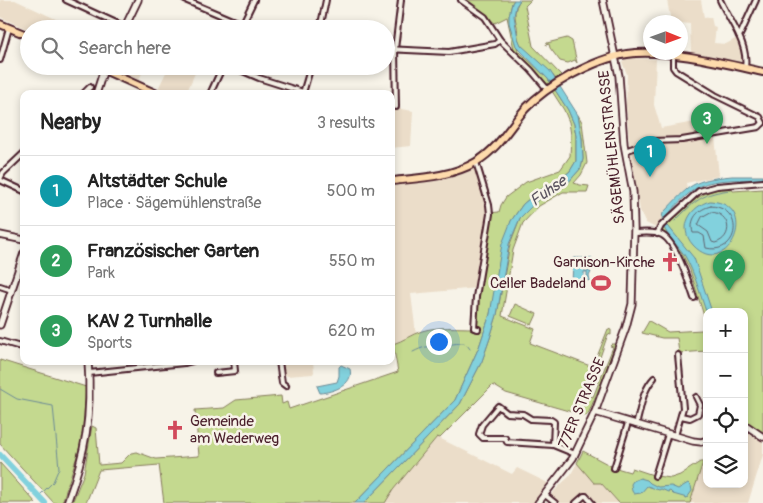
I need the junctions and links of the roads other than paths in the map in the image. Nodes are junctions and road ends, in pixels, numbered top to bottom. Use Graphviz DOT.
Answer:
graph roads {
  1 [pos="66,0"];
  2 [pos="138,0"];
  3 [pos="185,0"];
  4 [pos="254,0"];
  5 [pos="326,0"];
  6 [pos="401,0"];
  7 [pos="460,0"];
  8 [pos="602,0"];
  9 [pos="720,0"];
  10 [pos="756,0"];
  11 [pos="77,2"];
  12 [pos="110,20"];
  13 [pos="129,20"];
  14 [pos="226,20"];
  15 [pos="244,20"];
  16 [pos="322,20"];
  17 [pos="0,24"];
  18 [pos="9,28"];
  19 [pos="20,32"];
  20 [pos="738,36"];
  21 [pos="500,40"];
  22 [pos="395,49"];
  23 [pos="643,54"];
  24 [pos="614,56"];
  25 [pos="688,58"];
  26 [pos="0,60"];
  27 [pos="673,60"];
  28 [pos="745,68"];
  29 [pos="763,72"];
  30 [pos="102,75"];
  31 [pos="118,75"];
  32 [pos="219,75"];
  33 [pos="252,75"];
  34 [pos="308,75"];
  35 [pos="90,87"];
  36 [pos="548,89"];
  37 [pos="87,90"];
  38 [pos="97,90"];
  39 [pos="149,90"];
  40 [pos="212,90"];
  41 [pos="294,90"];
  42 [pos="304,90"];
  43 [pos="396,107"];
  44 [pos="763,123"];
  45 [pos="625,151"];
  46 [pos="20,157"];
  47 [pos="476,162"];
  48 [pos="0,179"];
  49 [pos="395,180"];
  50 [pos="763,182"];
  51 [pos="20,189"];
  52 [pos="634,233"];
  53 [pos="659,234"];
  54 [pos="0,235"];
  55 [pos="20,239"];
  56 [pos="20,265"];
  57 [pos="0,286"];
  58 [pos="12,290"];
  59 [pos="694,298"];
  60 [pos="630,314"];
  61 [pos="0,325"];
  62 [pos="478,329"];
  63 [pos="0,341"];
  64 [pos="20,347"];
  65 [pos="678,355"];
  66 [pos="88,365"];
  67 [pos="158,365"];
  68 [pos="234,365"];
  69 [pos="280,365"];
  70 [pos="89,373"];
  71 [pos="216,373"];
  72 [pos="654,378"];
  73 [pos="286,386"];
  74 [pos="696,397"];
  75 [pos="595,412"];
  76 [pos="681,416"];
  77 [pos="628,422"];
  78 [pos="636,425"];
  79 [pos="748,427"];
  80 [pos="668,434"];
  81 [pos="675,436"];
  82 [pos="763,437"];
  83 [pos="703,441"];
  84 [pos="553,445"];
  85 [pos="575,454"];
  86 [pos="614,468"];
  87 [pos="656,476"];
  88 [pos="545,495"];
  89 [pos="68,502"];
  90 [pos="538,503"];
  91 [pos="555,503"];
  92 [pos="576,503"];
  93 [pos="592,503"];
  1 -- 11 [label="street"];
  2 -- 13 [label="street"];
  3 -- 14 [label="street"];
  4 -- 15 [label="street"];
  5 -- 16 [label="street"];
  6 -- 22 [label="street"];
  7 -- 21 [label="street"];
  8 -- 24 [label="street, SÄGEMÜHLENSTRASSE"];
  9 -- 20 [label="street"];
  10 -- 20 [label="street"];
  11 -- 12 [label="street"];
  17 -- 18 [label="main road"];
  18 -- 19 [label="main road"];
  18 -- 26 [label="street"];
  20 -- 28 [label="street"];
  21 -- 22 [label="street"];
  21 -- 36 [label="street"];
  22 -- 43 [label="street"];
  23 -- 24 [label="main road"];
  24 -- 36 [label="main road"];
  24 -- 45 [label="street, SÄGEMÜHLENSTRASSE"];
  25 -- 28 [label="main road"];
  27 -- 44 [label="street"];
  28 -- 29 [label="main road"];
  30 -- 38 [label="street"];
  31 -- 39 [label="main road"];
  32 -- 40 [label="street"];
  33 -- 41 [label="street"];
  34 -- 42 [label="street"];
  35 -- 37 [label="street"];
  36 -- 47 [label="main road"];
  44 -- 45 [label="street"];
  45 -- 52 [label="street, SÄGEMÜHLENSTRASSE"];
  46 -- 48 [label="street"];
  47 -- 49 [label="main road"];
  47 -- 62 [label="street"];
  48 -- 51 [label="street"];
  50 -- 53 [label="street"];
  52 -- 53 [label="street"];
  52 -- 60 [label="street, SÄGEMÜHLENSTRASSE"];
  53 -- 59 [label="street"];
  54 -- 55 [label="street"];
  56 -- 58 [label="street"];
  57 -- 58 [label="street"];
  58 -- 61 [label="street"];
  60 -- 75 [label="street, 77ER STRASSE"];
  63 -- 64 [label="street"];
  65 -- 76 [label="street"];
  66 -- 70 [label="street"];
  67 -- 70 [label="street"];
  68 -- 71 [label="street"];
  69 -- 73 [label="street"];
  70 -- 89 [label="street"];
  72 -- 78 [label="street"];
  74 -- 76 [label="street"];
  75 -- 77 [label="street"];
  75 -- 85 [label="street, 77ER STRASSE"];
  76 -- 81 [label="street"];
  77 -- 78 [label="street"];
  77 -- 86 [label="street"];
  78 -- 80 [label="street"];
  79 -- 82 [label="street"];
  80 -- 81 [label="street"];
  80 -- 87 [label="street"];
  81 -- 83 [label="street"];
  84 -- 84 [label="street"];
  84 -- 85 [label="street"];
  85 -- 88 [label="street, 77ER STRASSE"];
  88 -- 90 [label="street, 77ER STRASSE"];
  88 -- 91 [label="street"];
  92 -- 93 [label="street"];
}
